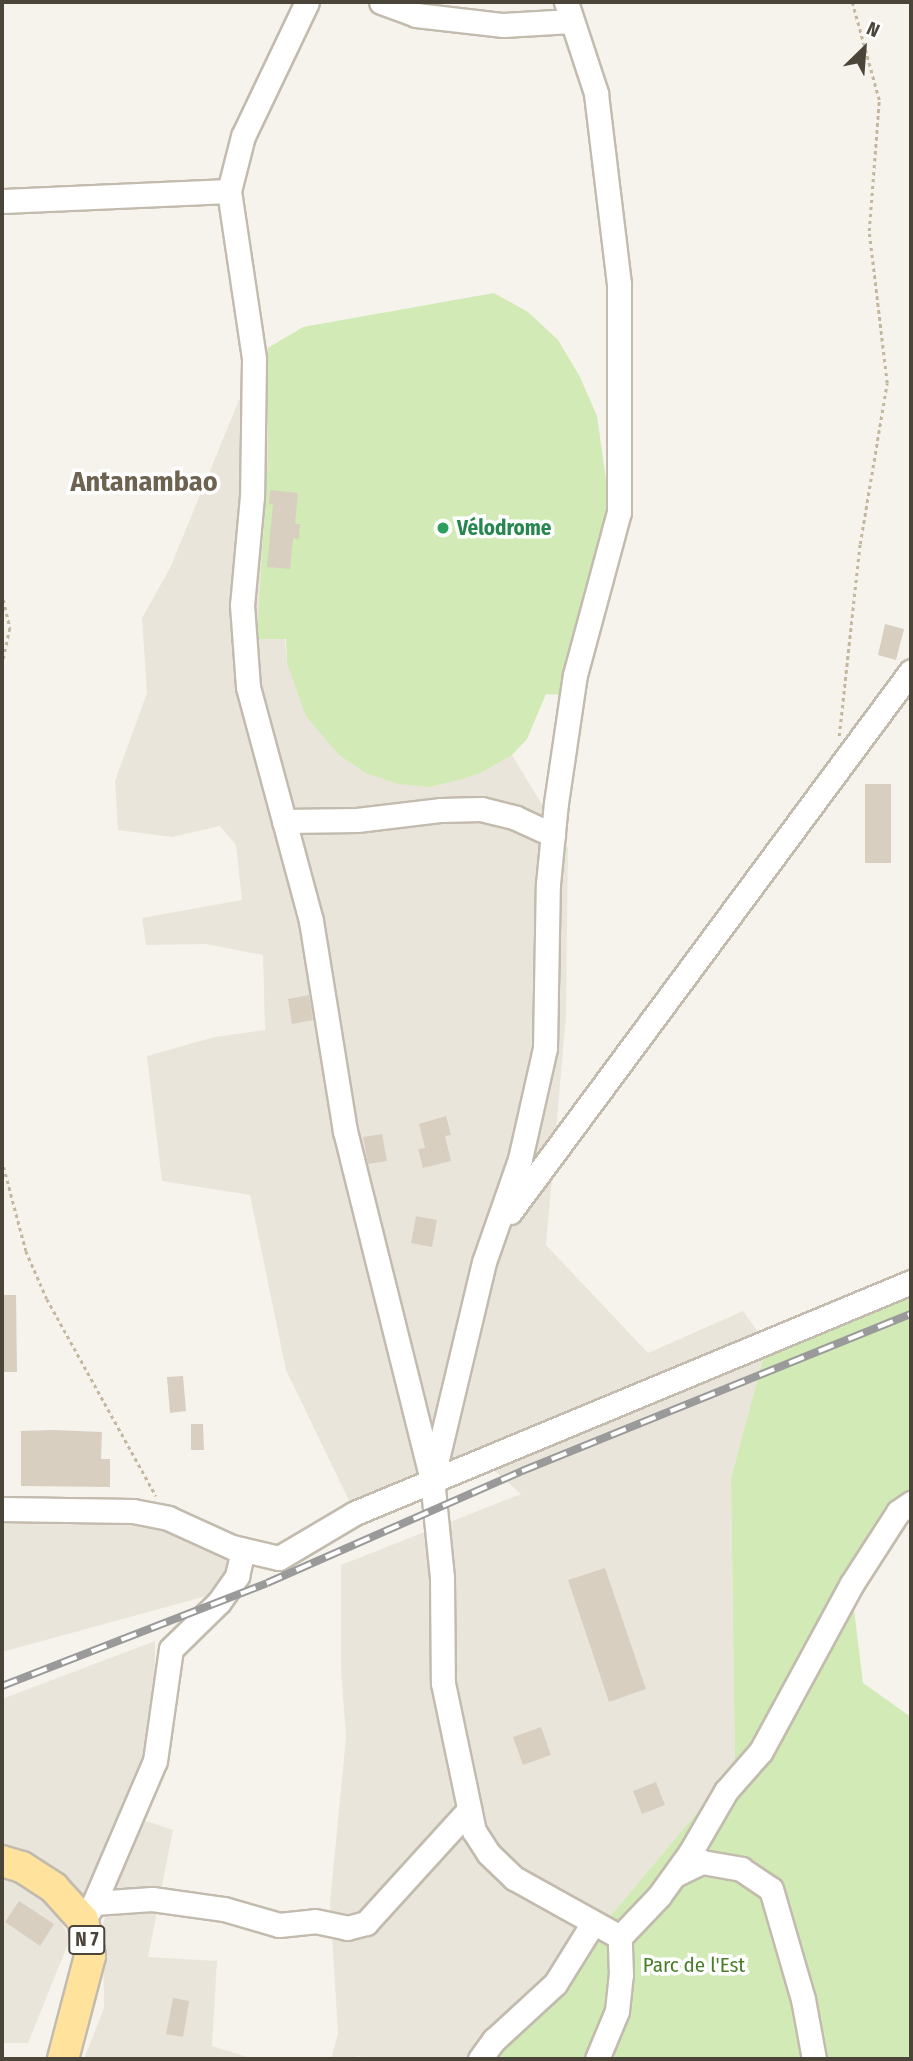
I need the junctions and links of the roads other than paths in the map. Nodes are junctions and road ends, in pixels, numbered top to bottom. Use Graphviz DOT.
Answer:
graph roads {
  1 [pos="307,2"];
  2 [pos="381,2"];
  3 [pos="569,12"];
  4 [pos="229,191"];
  5 [pos="2,201"];
  6 [pos="911,671"];
  7 [pos="284,821"];
  8 [pos="553,835"];
  9 [pos="498,1228"];
  10 [pos="911,1282"];
  11 [pos="432,1479"];
  12 [pos="911,1503"];
  13 [pos="2,1509"];
  14 [pos="243,1550"];
  15 [pos="469,1810"];
  16 [pos="2,1861"];
  17 [pos="674,1875"];
  18 [pos="88,1912"];
  19 [pos="593,1923"];
  20 [pos="620,1937"];
  21 [pos="62,2059"];
  22 [pos="480,2059"];
  23 [pos="597,2059"];
  24 [pos="814,2059"];
  1 -- 4 [label="street"];
  2 -- 3 [label="street"];
  3 -- 8 [label="street"];
  4 -- 5 [label="street"];
  4 -- 7 [label="street"];
  6 -- 9 [label="street"];
  7 -- 8 [label="street"];
  7 -- 11 [label="street"];
  8 -- 9 [label="street"];
  9 -- 11 [label="street"];
  10 -- 11 [label="street"];
  11 -- 14 [label="street"];
  11 -- 15 [label="street"];
  12 -- 17 [label="street"];
  13 -- 14 [label="street"];
  14 -- 18 [label="street"];
  15 -- 18 [label="street"];
  15 -- 19 [label="street"];
  16 -- 18 [label="main road, N 7"];
  17 -- 20 [label="street"];
  17 -- 24 [label="street"];
  18 -- 21 [label="main road, N 7"];
  19 -- 20 [label="street"];
  19 -- 22 [label="street"];
  20 -- 23 [label="street"];
}
